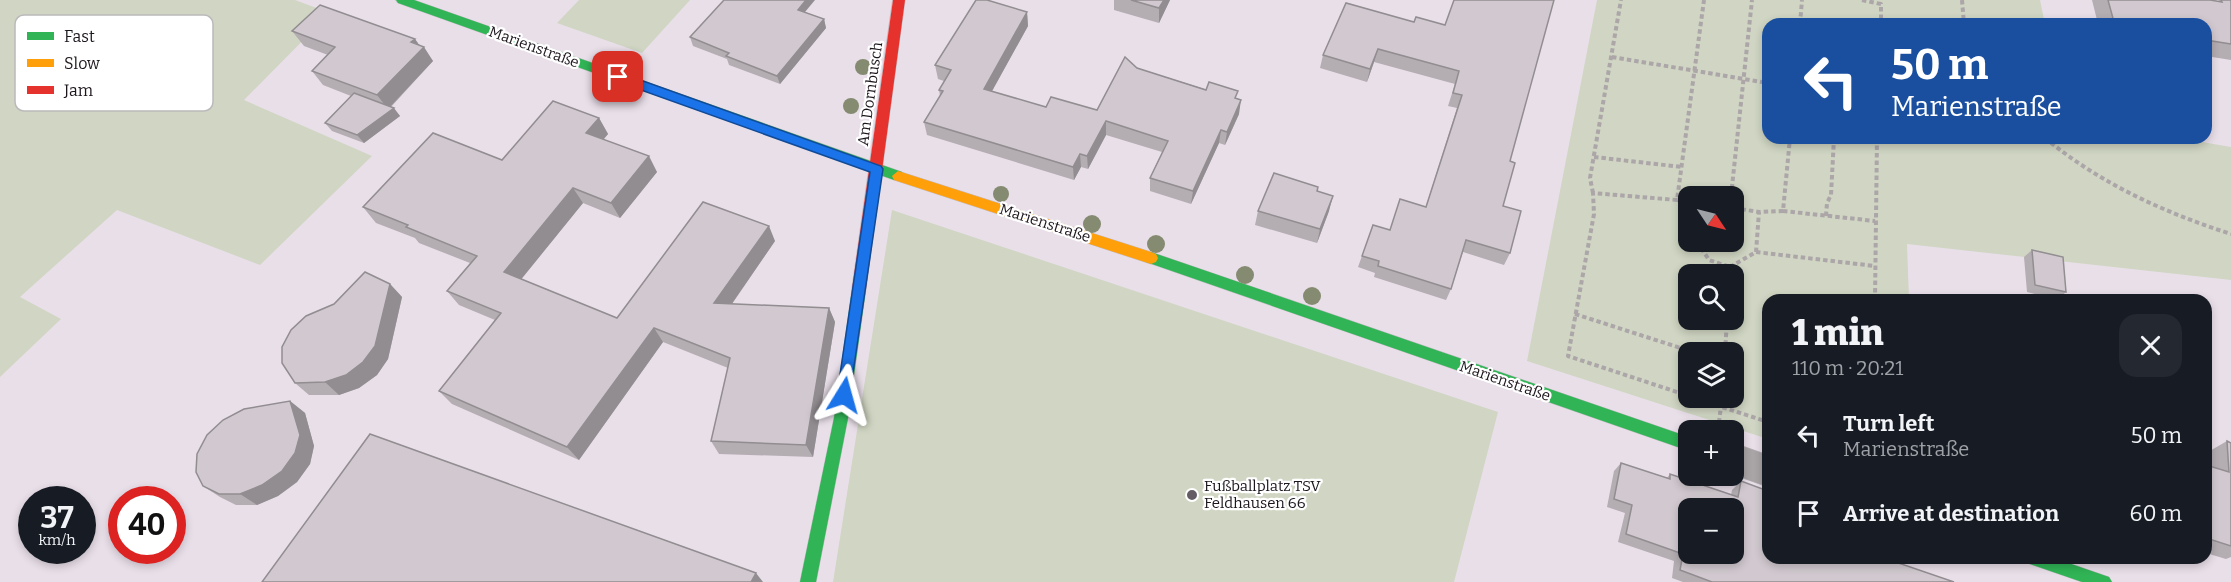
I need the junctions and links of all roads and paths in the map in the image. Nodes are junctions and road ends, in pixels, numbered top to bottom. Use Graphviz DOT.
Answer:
graph roads {
  1 [pos="402,0"];
  2 [pos="899,0"];
  3 [pos="1622,0"];
  4 [pos="1704,0"];
  5 [pos="1752,0"];
  6 [pos="1802,0"];
  7 [pos="1862,0"];
  8 [pos="1962,0"];
  9 [pos="1800,18"];
  10 [pos="1881,18"];
  11 [pos="1964,18"];
  12 [pos="1612,57"];
  13 [pos="1695,71"];
  14 [pos="1743,79"];
  15 [pos="1762,82"];
  16 [pos="1789,144"];
  17 [pos="1834,144"];
  18 [pos="1877,144"];
  19 [pos="2053,144"];
  20 [pos="1594,157"];
  21 [pos="1682,167"];
  22 [pos="877,169"];
  23 [pos="1732,186"];
  24 [pos="1593,193"];
  25 [pos="1677,200"];
  26 [pos="1744,210"];
  27 [pos="1783,211"];
  28 [pos="1759,212"];
  29 [pos="1826,216"];
  30 [pos="1875,221"];
  31 [pos="2231,234"];
  32 [pos="1704,252"];
  33 [pos="1756,252"];
  34 [pos="1721,264"];
  35 [pos="1736,264"];
  36 [pos="1875,266"];
  37 [pos="1875,294"];
  38 [pos="1575,314"];
  39 [pos="1678,347"];
  40 [pos="1678,392"];
  41 [pos="1727,408"];
  42 [pos="1762,420"];
  43 [pos="1678,440"];
  44 [pos="1744,463"];
  45 [pos="1762,469"];
  46 [pos="2050,564"];
  47 [pos="808,582"];
  48 [pos="2104,582"];
  1 -- 22 [label="street, Marienstraße"];
  2 -- 22 [label="street, Am Dornbusch"];
  3 -- 12 [label="path"];
  4 -- 13 [label="path"];
  5 -- 14 [label="path"];
  6 -- 9 [label="path"];
  7 -- 10 [label="path"];
  8 -- 11 [label="path"];
  12 -- 13 [label="path"];
  12 -- 20 [label="path"];
  13 -- 14 [label="path"];
  13 -- 21 [label="path"];
  14 -- 15 [label="path"];
  14 -- 23 [label="path"];
  16 -- 27 [label="path"];
  17 -- 29 [label="path"];
  18 -- 30 [label="path"];
  19 -- 31 [label="path"];
  20 -- 21 [label="path"];
  20 -- 24 [label="path"];
  21 -- 25 [label="path"];
  22 -- 43 [label="street, Marienstraße"];
  22 -- 47 [label="street, Am Dornbusch"];
  24 -- 25 [label="path"];
  24 -- 38 [label="path"];
  26 -- 28 [label="path"];
  27 -- 28 [label="path"];
  27 -- 29 [label="path"];
  28 -- 33 [label="path"];
  29 -- 30 [label="path"];
  30 -- 36 [label="path"];
  32 -- 34 [label="path"];
  33 -- 35 [label="path"];
  33 -- 36 [label="path"];
  36 -- 37 [label="path"];
  38 -- 39 [label="path"];
  38 -- 40 [label="path"];
  41 -- 42 [label="path"];
  44 -- 45 [label="street"];
  46 -- 48 [label="street"];
}
